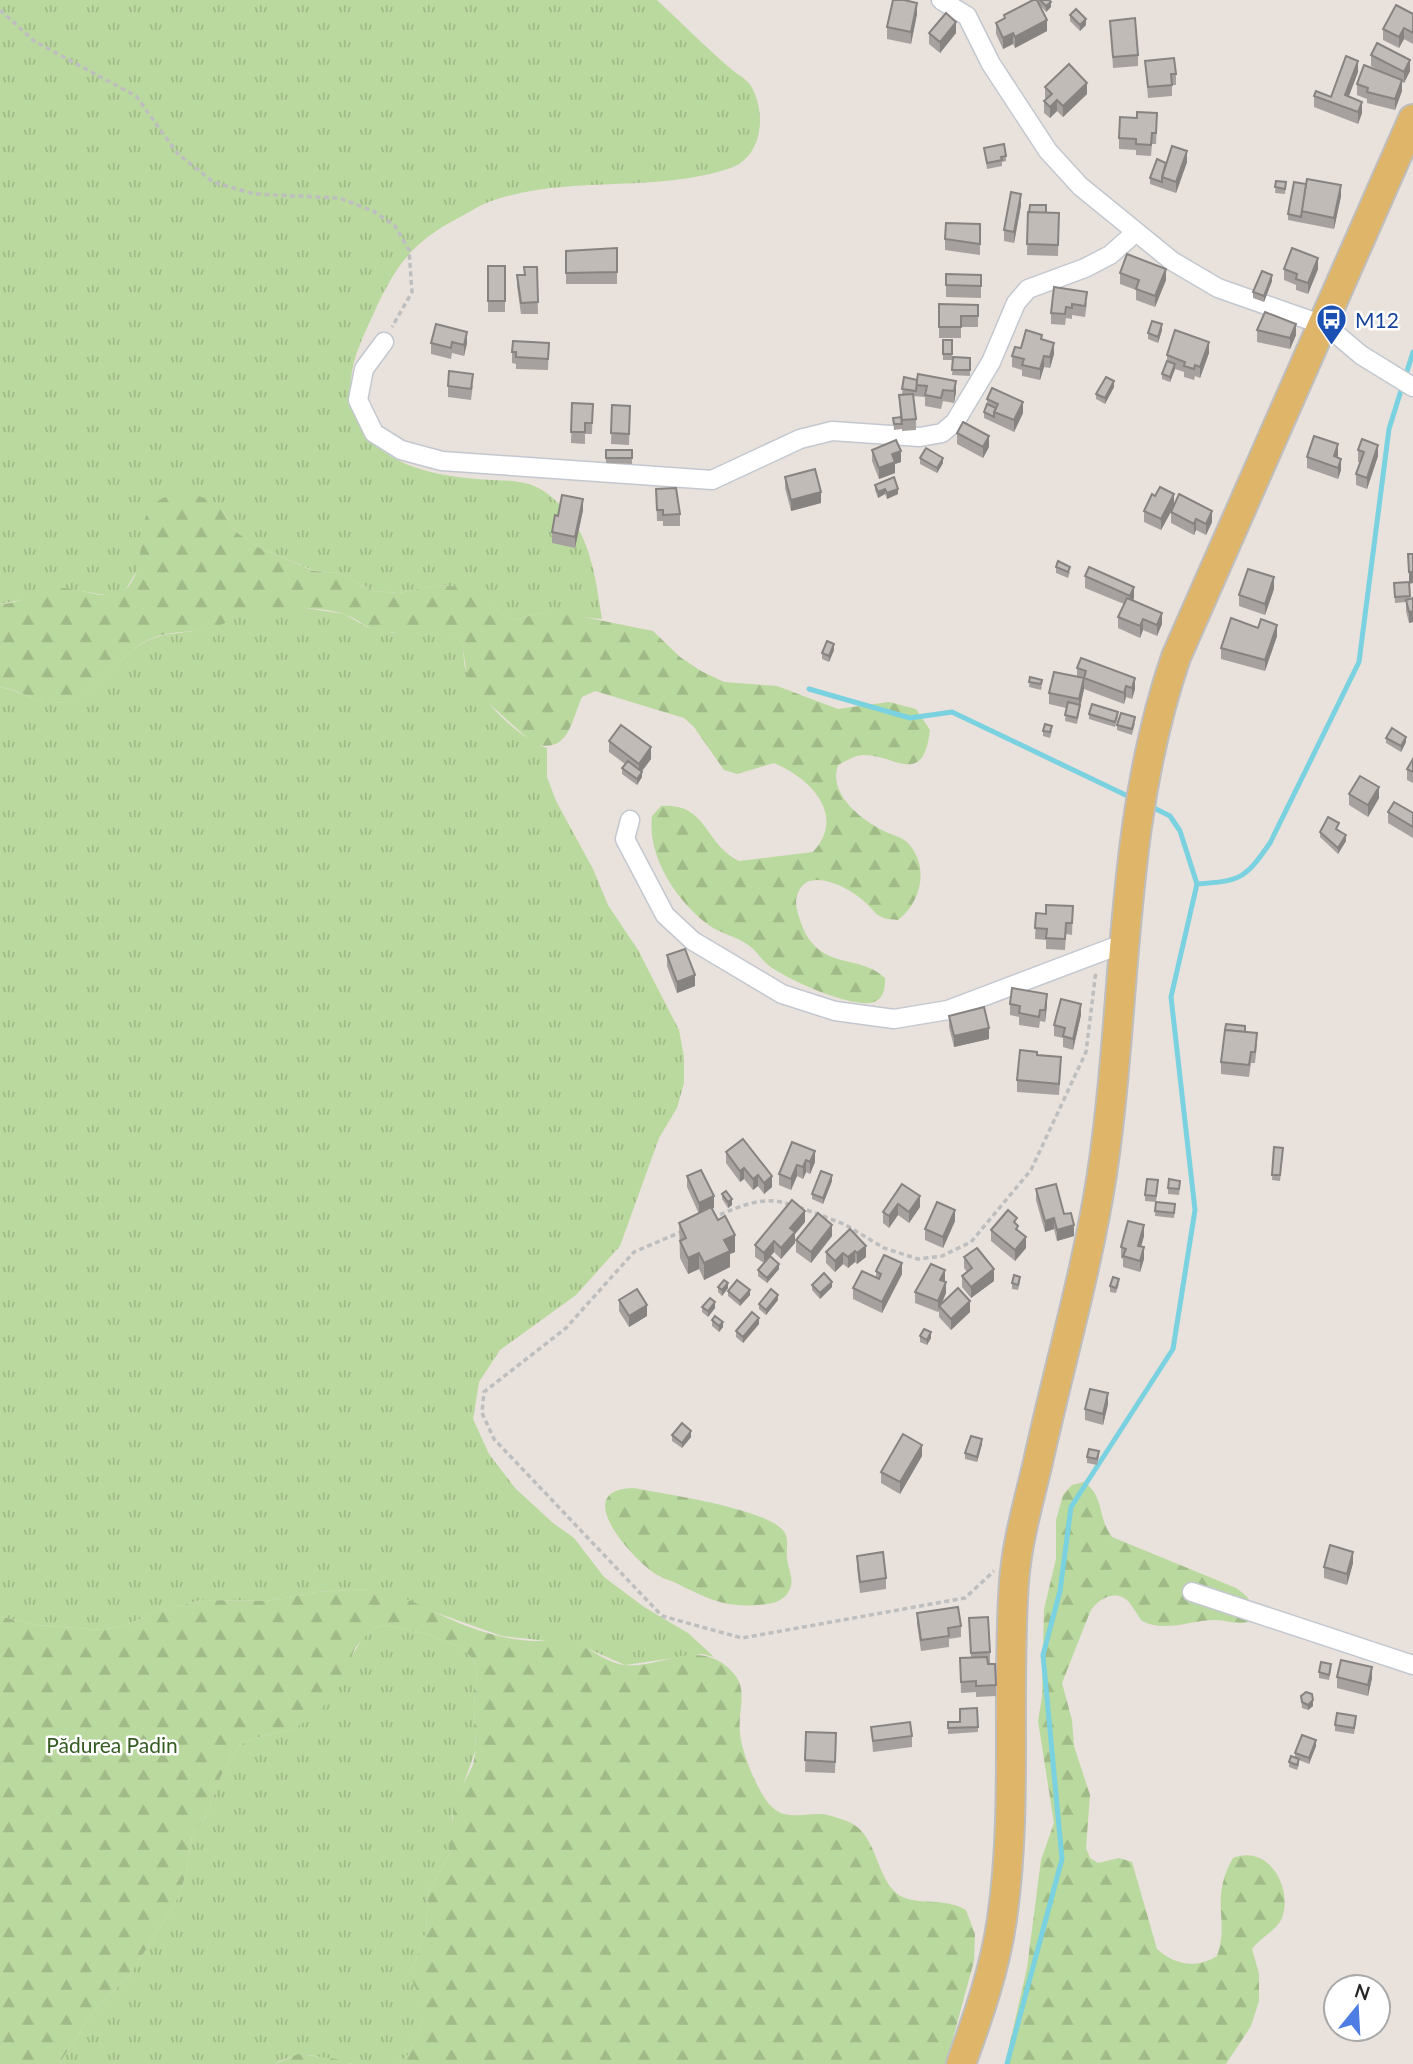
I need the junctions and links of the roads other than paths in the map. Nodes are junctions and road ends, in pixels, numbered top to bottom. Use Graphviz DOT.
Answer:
graph roads {
  1 [pos="941,0"];
  2 [pos="1413,119"];
  3 [pos="1413,157"];
  4 [pos="1136,232"];
  5 [pos="1329,329"];
  6 [pos="384,342"];
  7 [pos="1413,387"];
  8 [pos="1145,813"];
  9 [pos="630,820"];
  10 [pos="1110,948"];
  11 [pos="1192,1592"];
  12 [pos="1413,1665"];
  13 [pos="961,2064"];
  14 [pos="977,2064"];
  1 -- 4 [label="street"];
  2 -- 5 [label="main road"];
  3 -- 5 [label="main road"];
  4 -- 5 [label="street"];
  4 -- 6 [label="street"];
  5 -- 7 [label="street"];
  5 -- 8 [label="main road"];
  8 -- 10 [label="main road"];
  8 -- 14 [label="main road"];
  9 -- 10 [label="street"];
  10 -- 13 [label="main road"];
  11 -- 12 [label="street"];
}
